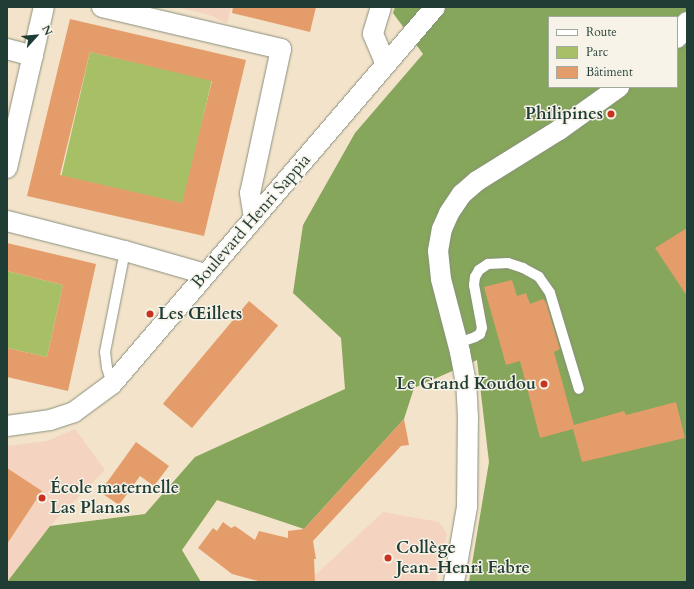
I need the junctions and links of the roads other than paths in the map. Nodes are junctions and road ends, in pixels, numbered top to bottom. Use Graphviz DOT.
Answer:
graph roads {
  1 [pos="44,7"];
  2 [pos="102,7"];
  3 [pos="381,7"];
  4 [pos="435,7"];
  5 [pos="687,22"];
  6 [pos="678,36"];
  7 [pos="7,49"];
  8 [pos="33,56"];
  9 [pos="386,64"];
  10 [pos="618,88"];
  11 [pos="7,168"];
  12 [pos="254,219"];
  13 [pos="7,221"];
  14 [pos="125,252"];
  15 [pos="205,274"];
  16 [pos="458,343"];
  17 [pos="112,384"];
  18 [pos="579,389"];
  19 [pos="7,426"];
  20 [pos="454,582"];
  1 -- 8 [label="street"];
  2 -- 12 [label="street"];
  3 -- 9 [label="street"];
  4 -- 9 [label="street, Boulevard Henri Sappia"];
  5 -- 6 [label="street"];
  7 -- 8 [label="street"];
  8 -- 11 [label="street"];
  9 -- 12 [label="street, Boulevard Henri Sappia"];
  10 -- 16 [label="street"];
  12 -- 15 [label="street, Boulevard Henri Sappia"];
  13 -- 14 [label="street"];
  14 -- 15 [label="street"];
  14 -- 17 [label="lane"];
  15 -- 17 [label="street, Boulevard Henri Sappia"];
  16 -- 18 [label="lane"];
  16 -- 20 [label="street"];
  17 -- 19 [label="street, Boulevard Henri Sappia"];
}
